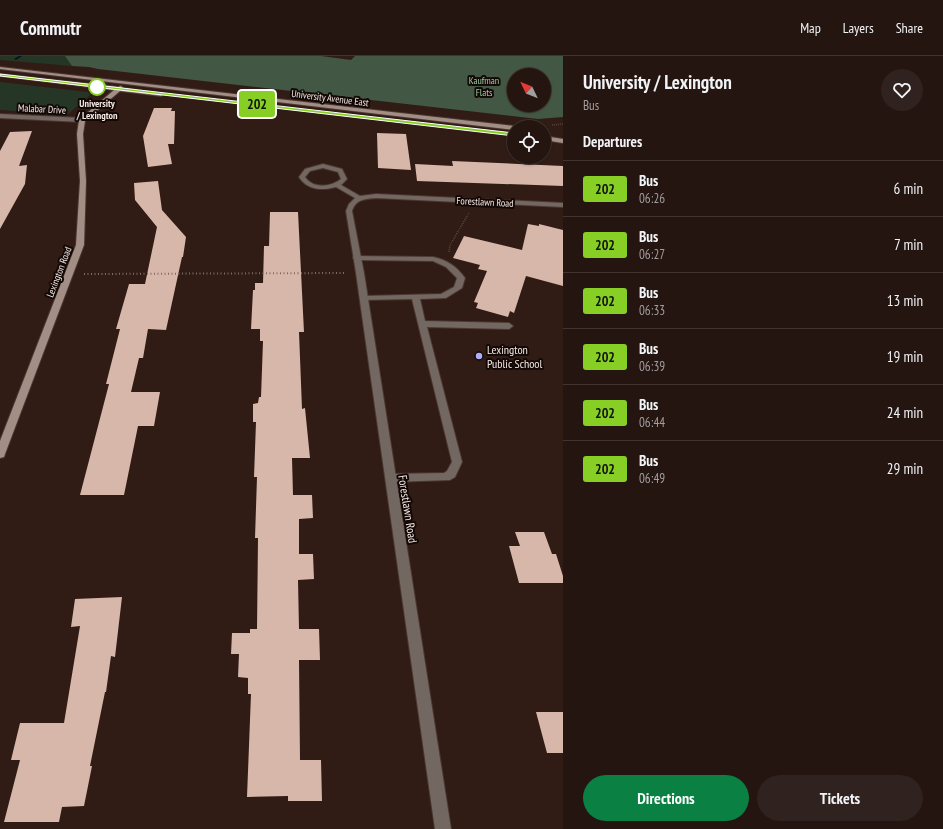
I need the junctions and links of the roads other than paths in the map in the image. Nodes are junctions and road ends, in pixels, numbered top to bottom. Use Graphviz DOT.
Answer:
graph roads {
  1 [pos="0,68"];
  2 [pos="0,75"];
  3 [pos="125,83"];
  4 [pos="117,89"];
  5 [pos="167,94"];
  6 [pos="215,100"];
  7 [pos="0,116"];
  8 [pos="374,118"];
  9 [pos="82,120"];
  10 [pos="507,127"];
  11 [pos="551,133"];
  12 [pos="557,133"];
  13 [pos="551,139"];
  14 [pos="563,141"];
  15 [pos="337,185"];
  16 [pos="359,198"];
  17 [pos="563,205"];
  18 [pos="357,258"];
  19 [pos="415,297"];
  20 [pos="364,298"];
  21 [pos="422,324"];
  22 [pos="509,326"];
  23 [pos="0,454"];
  24 [pos="391,478"];
  25 [pos="443,829"];
  1 -- 3 [label="main road, University Avenue East"];
  2 -- 4 [label="main road"];
  3 -- 4 [label="main road"];
  3 -- 10 [label="main road, University Avenue East"];
  4 -- 5 [label="main road"];
  4 -- 9 [label="main road"];
  6 -- 8 [label="main road, University Avenue East"];
  7 -- 9 [label="street, Malabar Drive"];
  9 -- 23 [label="main road, Lexington Road"];
  11 -- 12 [label="main road"];
  13 -- 14 [label="main road"];
  15 -- 15 [label="street"];
  15 -- 16 [label="street"];
  16 -- 17 [label="street, Forestlawn Road"];
  16 -- 18 [label="street, Forestlawn Road"];
  18 -- 19 [label="street"];
  18 -- 20 [label="street, Forestlawn Road"];
  19 -- 20 [label="street"];
  19 -- 21 [label="street"];
  20 -- 24 [label="street, Forestlawn Road"];
  21 -- 22 [label="street"];
  21 -- 24 [label="street"];
  24 -- 25 [label="street, Forestlawn Road"];
}
